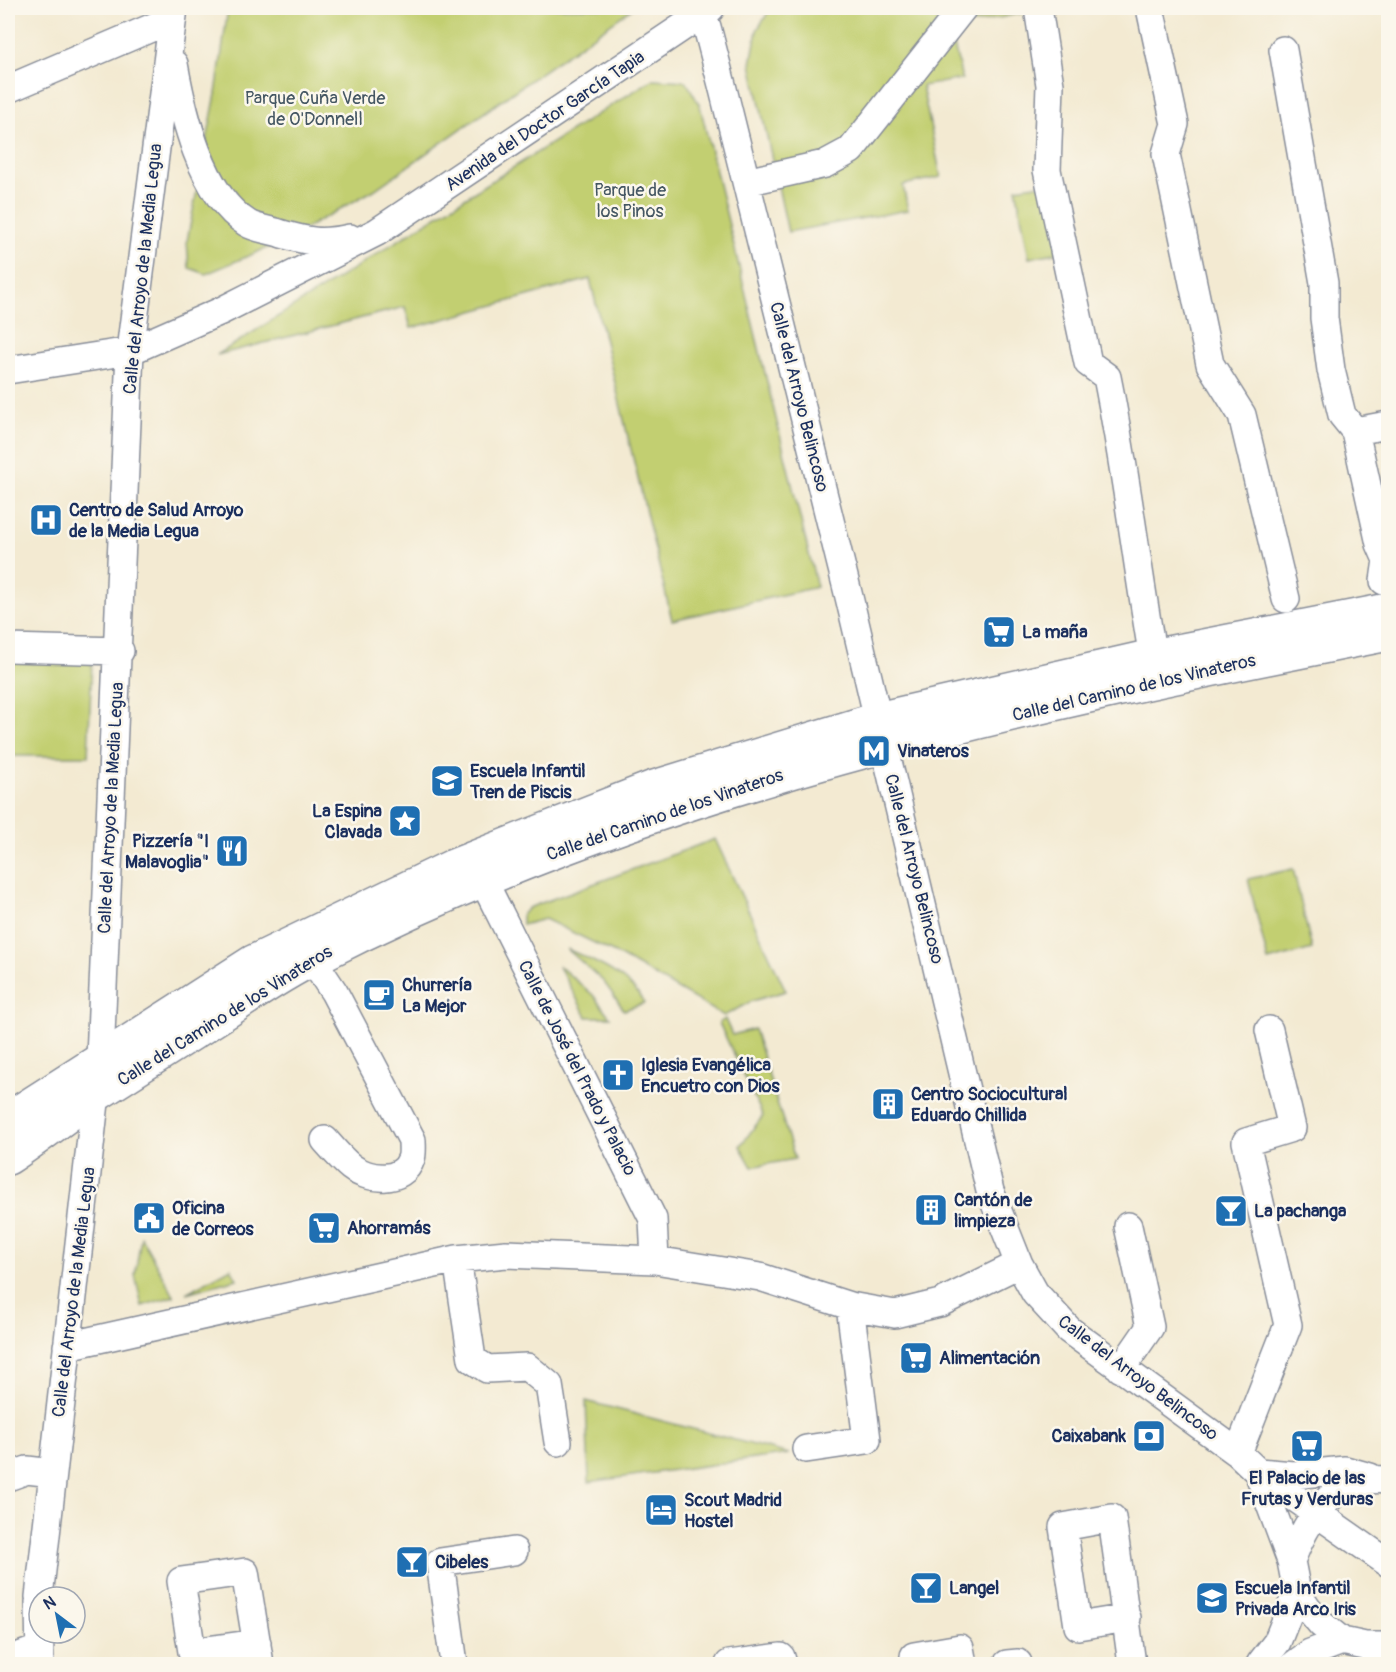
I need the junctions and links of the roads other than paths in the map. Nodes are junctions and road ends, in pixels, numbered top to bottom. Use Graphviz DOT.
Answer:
graph roads {
  1 [pos="963,8"];
  2 [pos="1038,8"];
  3 [pos="1150,8"];
  4 [pos="706,11"];
  5 [pos="172,21"];
  6 [pos="1283,50"];
  7 [pos="8,89"];
  8 [pos="746,182"];
  9 [pos="377,232"];
  10 [pos="130,351"];
  11 [pos="8,370"];
  12 [pos="1389,425"];
  13 [pos="1355,431"];
  14 [pos="1386,595"];
  15 [pos="1286,599"];
  16 [pos="1389,634"];
  17 [pos="8,648"];
  18 [pos="120,651"];
  19 [pos="1155,667"];
  20 [pos="880,731"];
  21 [pos="483,880"];
  22 [pos="312,959"];
  23 [pos="1269,1030"];
  24 [pos="100,1058"];
  25 [pos="96,1096"];
  26 [pos="8,1119"];
  27 [pos="325,1140"];
  28 [pos="8,1158"];
  29 [pos="1128,1226"];
  30 [pos="457,1258"];
  31 [pos="655,1260"];
  32 [pos="1019,1264"];
  33 [pos="849,1306"];
  34 [pos="67,1346"];
  35 [pos="1121,1369"];
  36 [pos="558,1442"];
  37 [pos="806,1449"];
  38 [pos="1238,1453"];
  39 [pos="1258,1472"];
  40 [pos="52,1473"];
  41 [pos="8,1477"];
  42 [pos="1381,1479"];
  43 [pos="1315,1511"];
  44 [pos="514,1551"];
  45 [pos="1291,1561"];
  46 [pos="1389,1563"];
  47 [pos="40,1585"];
  48 [pos="1297,1592"];
  49 [pos="1126,1618"];
  50 [pos="1342,1641"];
  51 [pos="1389,1646"];
  52 [pos="914,1656"];
  53 [pos="39,1657"];
  54 [pos="8,1660"];
  55 [pos="454,1665"];
  56 [pos="729,1665"];
  57 [pos="783,1665"];
  58 [pos="963,1665"];
  59 [pos="1132,1665"];
  60 [pos="1260,1665"];
  61 [pos="1295,1665"];
  1 -- 8 [label="street"];
  2 -- 19 [label="street"];
  3 -- 15 [label="street"];
  4 -- 8 [label="street, Calle del Arroyo Belincoso"];
  4 -- 9 [label="street, Avenida del Doctor García Tapia"];
  5 -- 7 [label="street"];
  5 -- 9 [label="street, Avenida del Doctor García Tapia"];
  5 -- 10 [label="street, Calle del Arroyo de la Media Legua"];
  6 -- 13 [label="street"];
  8 -- 20 [label="street, Calle del Arroyo Belincoso"];
  9 -- 10 [label="street, Avenida del Doctor García Tapia"];
  10 -- 11 [label="street, Avenida del Doctor García Tapia"];
  10 -- 18 [label="street, Calle del Arroyo de la Media Legua"];
  12 -- 13 [label="street"];
  13 -- 14 [label="street"];
  14 -- 19 [label="main road, Calle del Camino de los Vinateros"];
  16 -- 19 [label="main road, Calle del Camino de los Vinateros"];
  17 -- 18 [label="street"];
  18 -- 24 [label="street, Calle del Arroyo de la Media Legua"];
  19 -- 20 [label="main road, Calle del Camino de los Vinateros"];
  20 -- 21 [label="main road, Calle del Camino de los Vinateros"];
  20 -- 24 [label="main road, Calle del Camino de los Vinateros"];
  20 -- 32 [label="street, Calle del Arroyo Belincoso"];
  21 -- 22 [label="main road, Calle del Camino de los Vinateros"];
  21 -- 31 [label="street, Calle de José del Prado y Palacio"];
  22 -- 25 [label="main road, Calle del Camino de los Vinateros"];
  22 -- 27 [label="street"];
  23 -- 38 [label="street, Calle del Arroyo Belincoso"];
  24 -- 25 [label="street, Calle del Arroyo de la Media Legua"];
  24 -- 26 [label="main road, Calle del Camino de los Vinateros"];
  25 -- 28 [label="main road, Calle del Camino de los Vinateros"];
  25 -- 34 [label="street, Calle del Arroyo de la Media Legua"];
  29 -- 35 [label="street"];
  30 -- 31 [label="street"];
  30 -- 34 [label="street"];
  30 -- 36 [label="street"];
  31 -- 33 [label="street"];
  32 -- 33 [label="street"];
  32 -- 35 [label="street, Calle del Arroyo Belincoso"];
  33 -- 37 [label="street"];
  34 -- 40 [label="street, Calle del Arroyo de la Media Legua"];
  35 -- 38 [label="street, Calle del Arroyo Belincoso"];
  38 -- 39 [label="street, Calle del Arroyo Belincoso"];
  39 -- 42 [label="street"];
  39 -- 43 [label="street, Calle del Arroyo Belincoso"];
  39 -- 45 [label="street, Calle del Arroyo Belincoso"];
  40 -- 41 [label="street"];
  40 -- 47 [label="street, Calle del Arroyo de la Media Legua"];
  42 -- 43 [label="street"];
  43 -- 45 [label="street"];
  43 -- 46 [label="street, Calle del Arroyo Belincoso"];
  44 -- 55 [label="street"];
  45 -- 48 [label="street, Calle del Arroyo Belincoso"];
  48 -- 50 [label="street"];
  48 -- 60 [label="street"];
  49 -- 59 [label="street"];
  50 -- 51 [label="street"];
  50 -- 61 [label="street"];
  52 -- 58 [label="street"];
  53 -- 54 [label="street"];
  56 -- 57 [label="street"];
}
